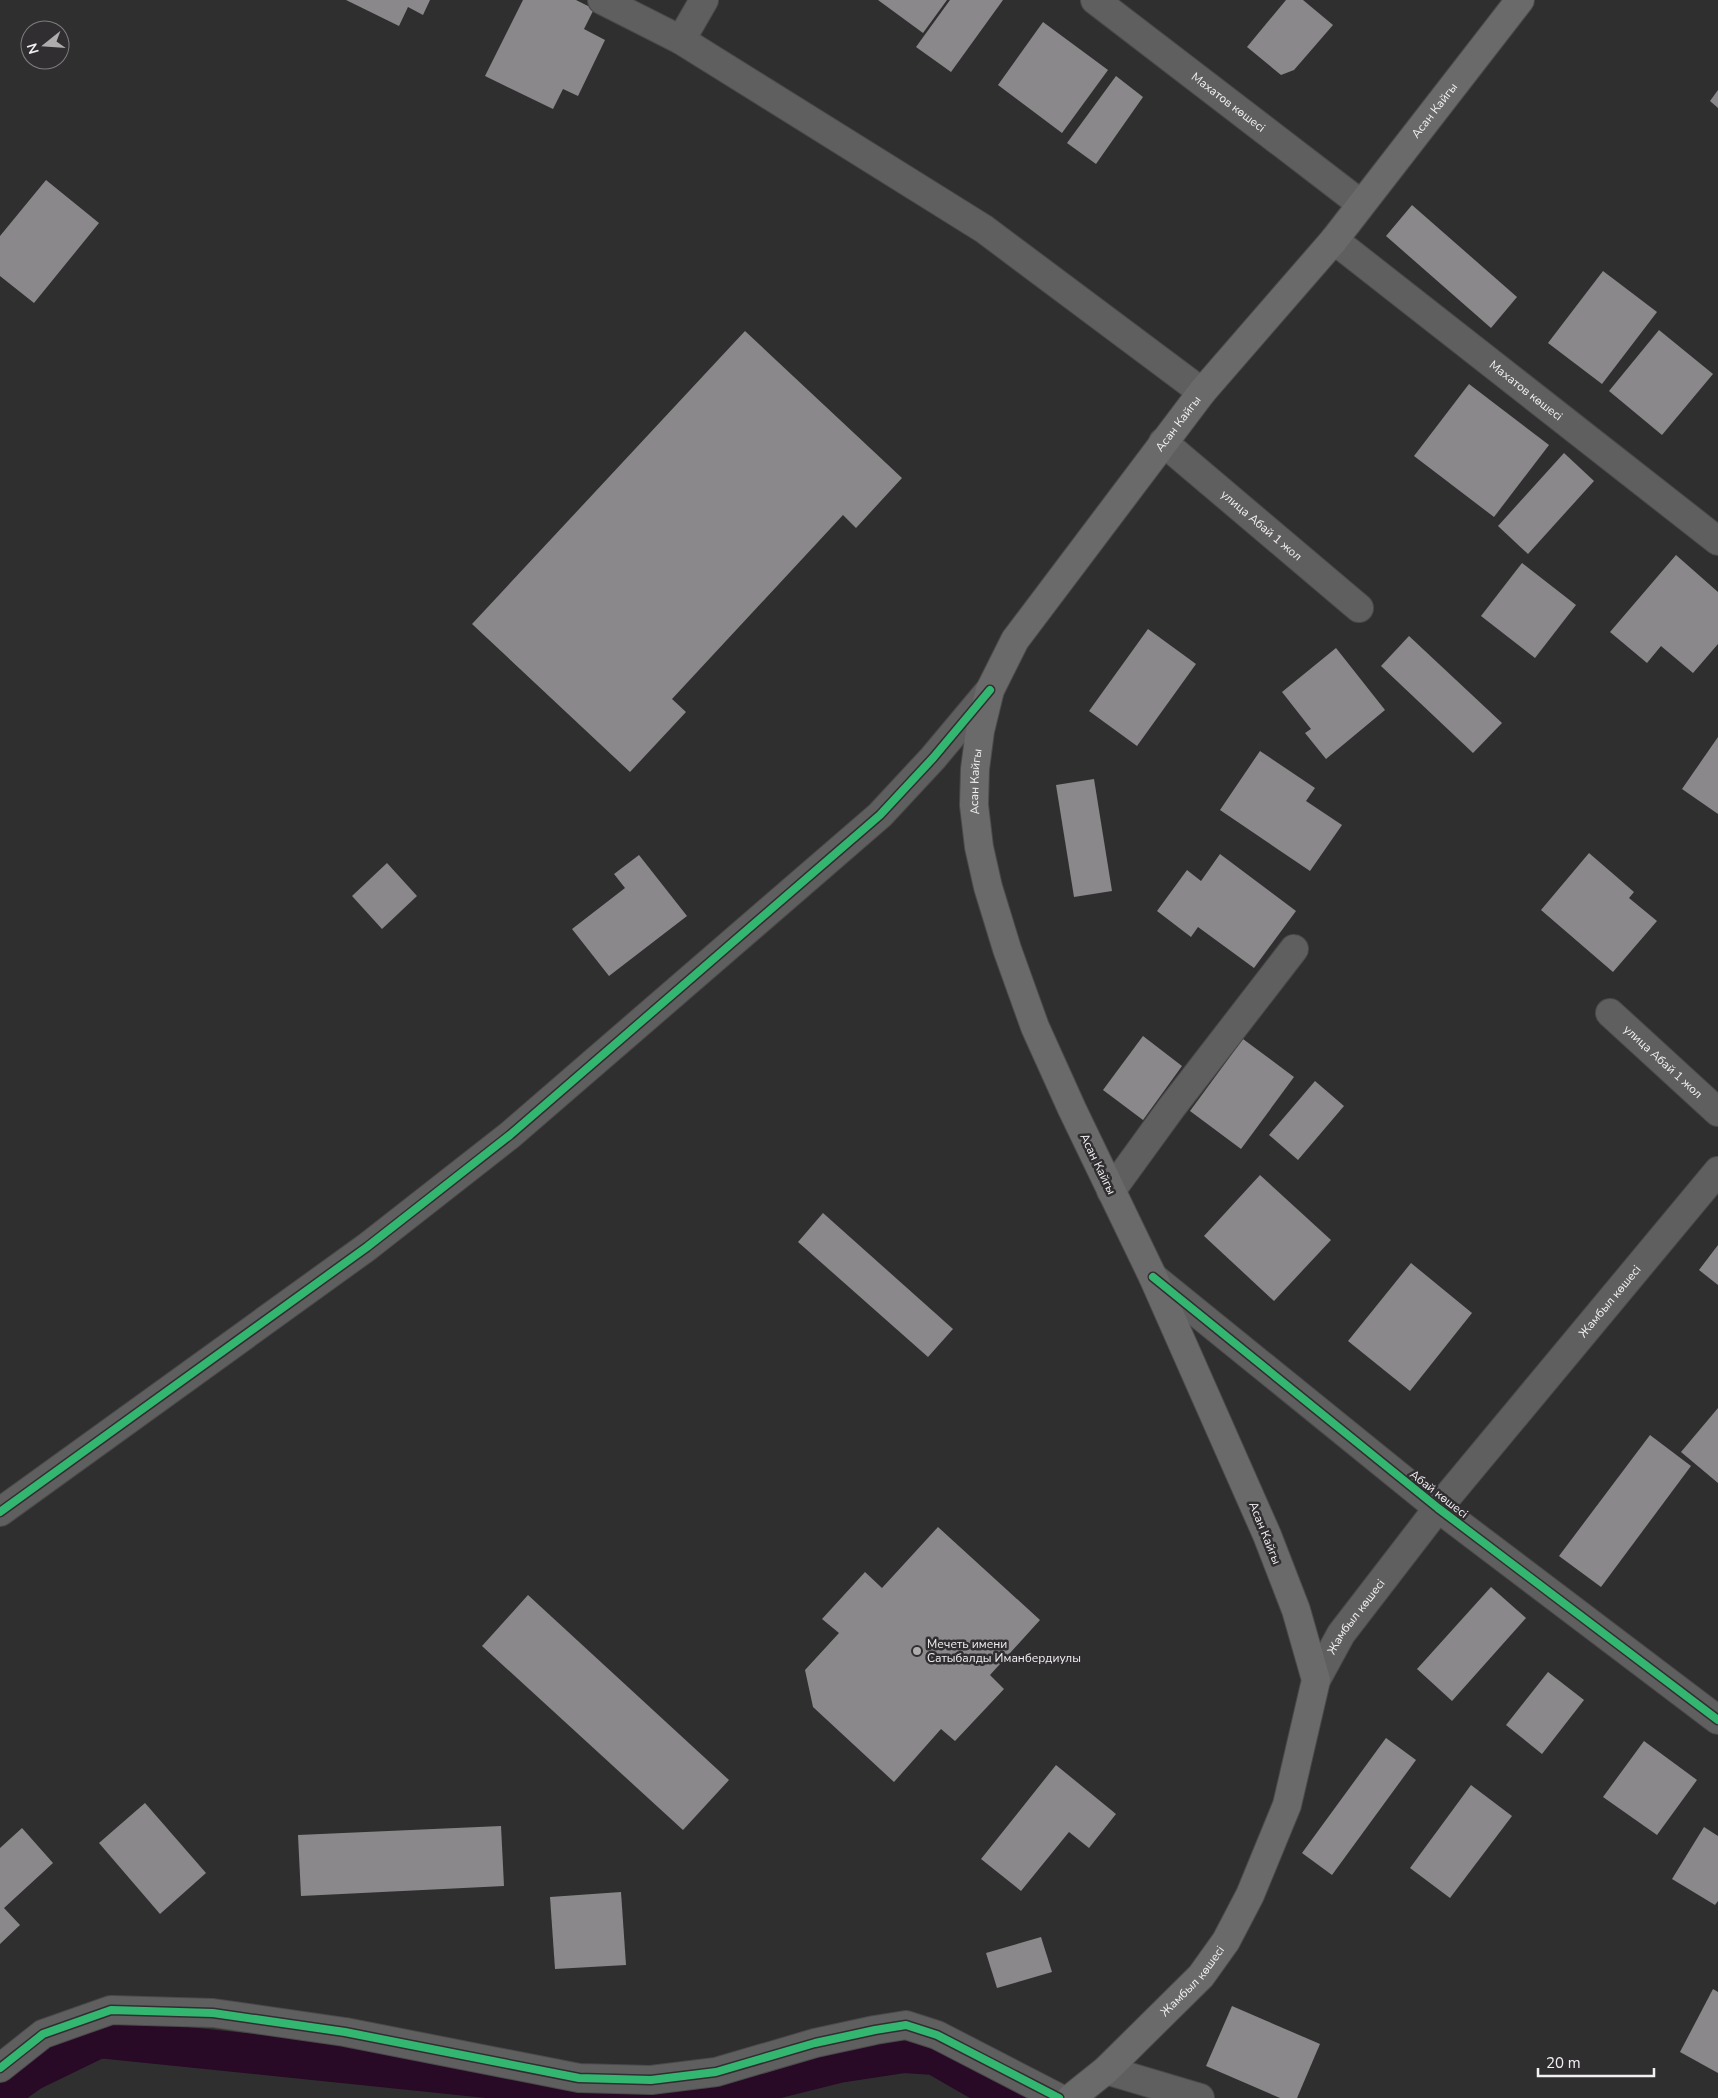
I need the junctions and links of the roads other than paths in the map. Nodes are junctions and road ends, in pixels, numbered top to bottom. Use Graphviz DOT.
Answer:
graph roads {
  1 [pos="602,0"];
  2 [pos="704,0"];
  3 [pos="1095,0"];
  4 [pos="1520,0"];
  5 [pos="681,40"];
  6 [pos="1362,204"];
  7 [pos="1334,240"];
  8 [pos="1202,392"];
  9 [pos="1163,442"];
  10 [pos="1718,541"];
  11 [pos="1359,608"];
  12 [pos="990,690"];
  13 [pos="1294,949"];
  14 [pos="1610,1013"];
  15 [pos="1718,1112"];
  16 [pos="1718,1171"];
  17 [pos="1111,1191"];
  18 [pos="1153,1277"];
  19 [pos="1438,1508"];
  20 [pos="0,1512"];
  21 [pos="1316,1680"];
  22 [pos="1718,1720"];
  23 [pos="0,2068"];
  24 [pos="1106,2070"];
  25 [pos="1059,2098"];
  26 [pos="1071,2098"];
  27 [pos="1200,2098"];
  1 -- 5 [label="street"];
  2 -- 5 [label="street"];
  3 -- 6 [label="street, Махатов көшесі"];
  4 -- 6 [label="main road, Асан Кайгы"];
  5 -- 8 [label="street"];
  6 -- 7 [label="main road, Асан Кайгы"];
  7 -- 8 [label="main road, Асан Кайгы"];
  7 -- 10 [label="street, Махатов көшесі"];
  8 -- 9 [label="main road, Асан Кайгы"];
  9 -- 11 [label="street, улица Абай 1 жол"];
  9 -- 12 [label="main road, Асан Кайгы"];
  12 -- 17 [label="main road, Асан Кайгы"];
  12 -- 20 [label="street"];
  13 -- 17 [label="street"];
  14 -- 15 [label="street, улица Абай 1 жол"];
  16 -- 19 [label="street, Жамбыл көшесі"];
  17 -- 18 [label="main road, Асан Кайгы"];
  18 -- 19 [label="street, Абай көшесі"];
  18 -- 21 [label="main road, Асан Кайгы"];
  19 -- 21 [label="street, Жамбыл көшесі"];
  19 -- 22 [label="street, Абай көшесі"];
  21 -- 24 [label="main road, Жамбыл көшесі"];
  23 -- 25 [label="street"];
  24 -- 26 [label="main road, Жамбыл көшесі"];
  24 -- 27 [label="street"];
}
